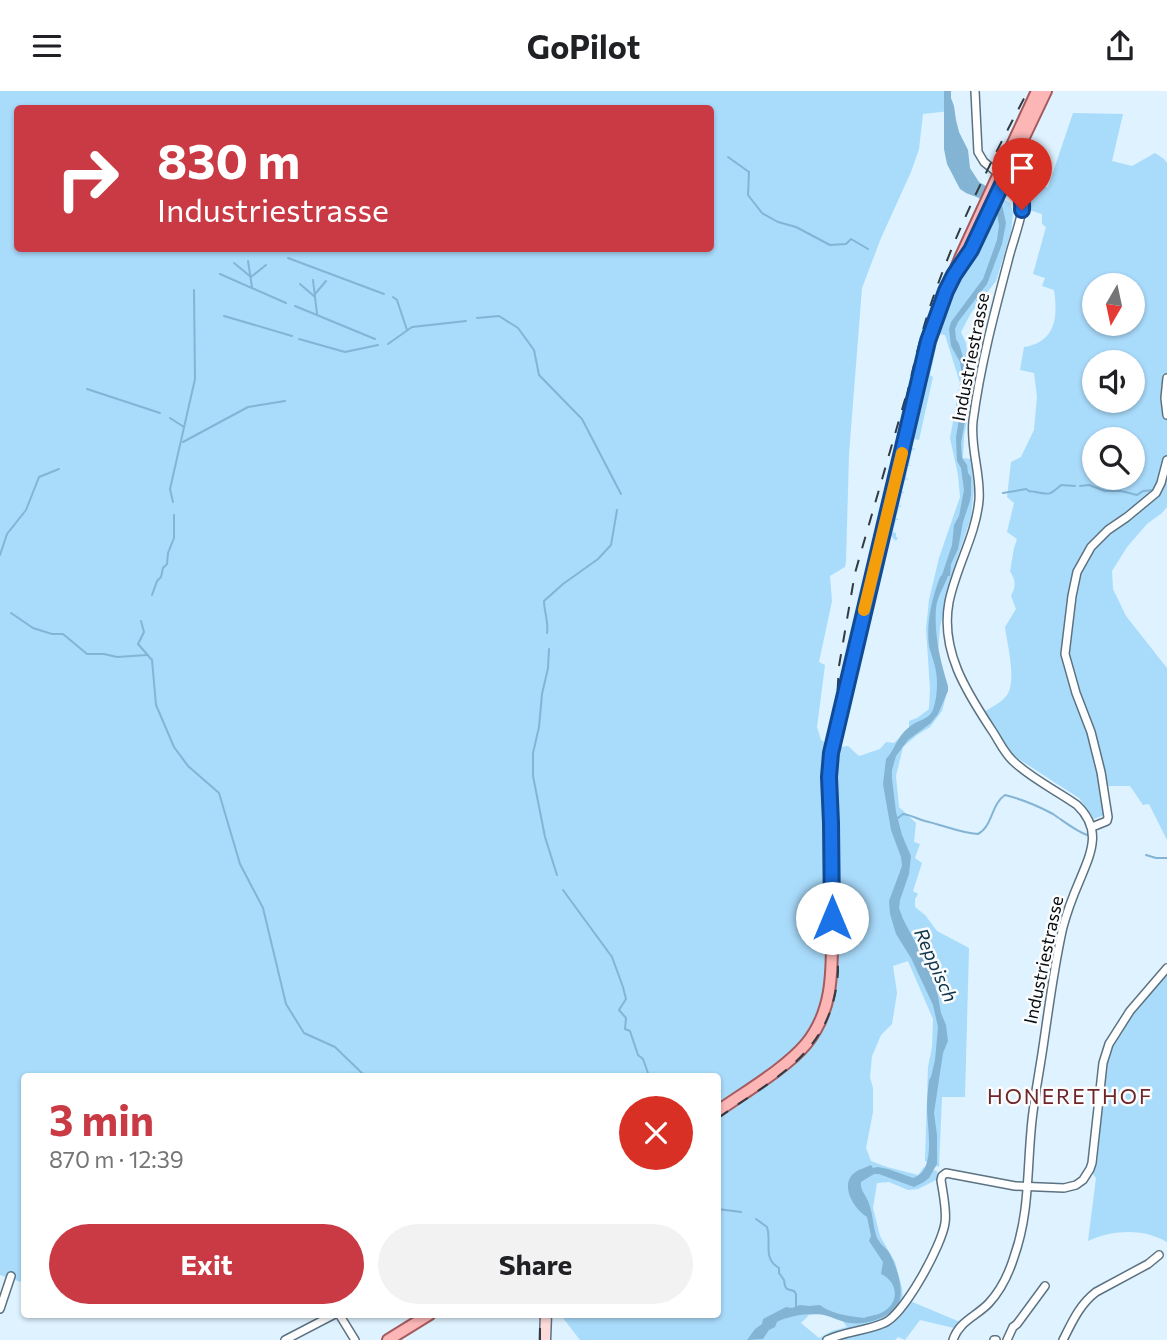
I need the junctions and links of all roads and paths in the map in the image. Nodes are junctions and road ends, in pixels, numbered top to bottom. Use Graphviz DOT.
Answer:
graph roads {
  1 [pos="975,91"];
  2 [pos="1037,91"];
  3 [pos="1046,91"];
  4 [pos="1002,176"];
  5 [pos="1167,378"];
  6 [pos="1167,415"];
  7 [pos="1167,460"];
  8 [pos="1092,827"];
  9 [pos="1167,968"];
  10 [pos="721,1109"];
  11 [pos="1028,1187"];
  12 [pos="1159,1255"];
  13 [pos="11,1276"];
  14 [pos="1045,1286"];
  15 [pos="0,1310"];
  16 [pos="329,1318"];
  17 [pos="340,1318"];
  18 [pos="424,1318"];
  19 [pos="546,1318"];
  20 [pos="285,1340"];
  21 [pos="355,1340"];
  22 [pos="388,1340"];
  23 [pos="545,1340"];
  24 [pos="827,1340"];
  25 [pos="953,1340"];
  26 [pos="1007,1340"];
  27 [pos="1063,1340"];
  1 -- 4 [label="street, Industriestrasse"];
  2 -- 4 [label="main road"];
  3 -- 4 [label="main road"];
  4 -- 8 [label="street, Industriestrasse"];
  4 -- 10 [label="main road"];
  5 -- 6 [label="street"];
  7 -- 8 [label="street"];
  8 -- 11 [label="street, Industriestrasse"];
  9 -- 11 [label="street"];
  11 -- 24 [label="street"];
  11 -- 25 [label="street, Industriestrasse"];
  12 -- 27 [label="street"];
  13 -- 15 [label="street"];
  14 -- 26 [label="street"];
  16 -- 20 [label="street"];
  17 -- 21 [label="street"];
  18 -- 22 [label="main road"];
  19 -- 23 [label="main road"];
}
